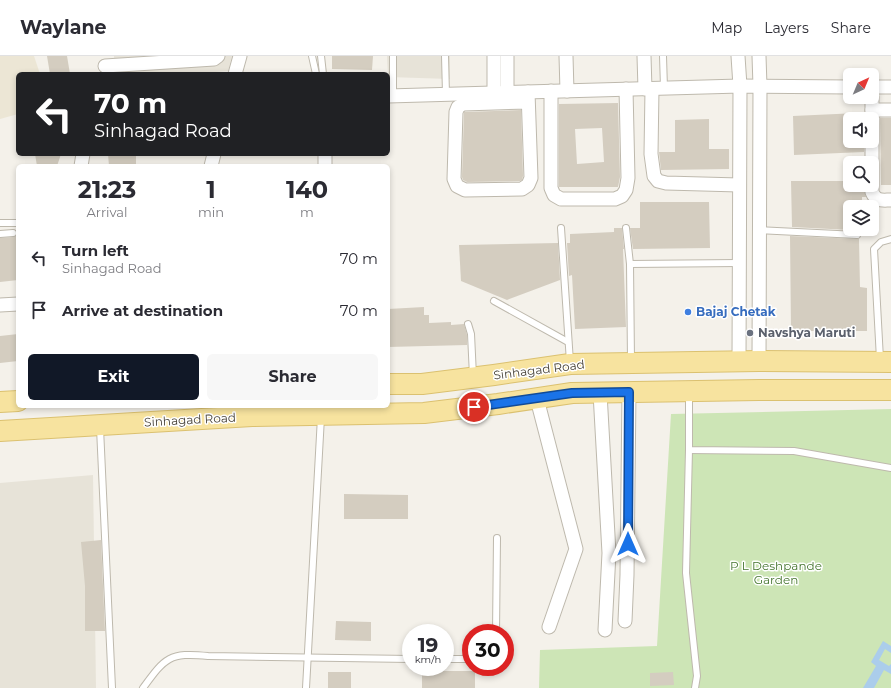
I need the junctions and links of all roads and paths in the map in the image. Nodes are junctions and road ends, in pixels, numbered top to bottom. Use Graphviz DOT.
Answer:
graph roads {
  1 [pos="218,56"];
  2 [pos="240,56"];
  3 [pos="312,56"];
  4 [pos="321,56"];
  5 [pos="393,56"];
  6 [pos="445,56"];
  7 [pos="494,56"];
  8 [pos="507,56"];
  9 [pos="566,56"];
  10 [pos="644,56"];
  11 [pos="663,56"];
  12 [pos="738,56"];
  13 [pos="759,56"];
  14 [pos="120,60"];
  15 [pos="104,65"];
  16 [pos="236,72"];
  17 [pos="316,72"];
  18 [pos="323,72"];
  19 [pos="740,86"];
  20 [pos="760,86"];
  21 [pos="843,87"];
  22 [pos="879,87"];
  23 [pos="891,87"];
  24 [pos="626,89"];
  25 [pos="653,89"];
  26 [pos="550,91"];
  27 [pos="566,91"];
  28 [pos="494,92"];
  29 [pos="507,92"];
  30 [pos="446,94"];
  31 [pos="390,96"];
  32 [pos="528,97"];
  33 [pos="872,104"];
  34 [pos="872,110"];
  35 [pos="891,110"];
  36 [pos="739,185"];
  37 [pos="891,200"];
  38 [pos="16,222"];
  39 [pos="0,223"];
  40 [pos="561,228"];
  41 [pos="626,228"];
  42 [pos="759,230"];
  43 [pos="13,233"];
  44 [pos="0,234"];
  45 [pos="843,234"];
  46 [pos="891,239"];
  47 [pos="739,263"];
  48 [pos="630,264"];
  49 [pos="494,301"];
  50 [pos="16,304"];
  51 [pos="0,305"];
  52 [pos="468,324"];
  53 [pos="568,342"];
  54 [pos="759,360"];
  55 [pos="739,361"];
  56 [pos="886,362"];
  57 [pos="632,363"];
  58 [pos="570,364"];
  59 [pos="474,378"];
  60 [pos="390,384"];
  61 [pos="739,390"];
  62 [pos="759,390"];
  63 [pos="891,390"];
  64 [pos="689,391"];
  65 [pos="629,392"];
  66 [pos="600,393"];
  67 [pos="537,398"];
  68 [pos="16,401"];
  69 [pos="0,402"];
  70 [pos="321,415"];
  71 [pos="100,426"];
  72 [pos="0,432"];
  73 [pos="689,450"];
  74 [pos="891,468"];
  75 [pos="497,538"];
  76 [pos="625,621"];
  77 [pos="496,624"];
  78 [pos="549,627"];
  79 [pos="605,630"];
  80 [pos="307,657"];
  81 [pos="402,658"];
  82 [pos="112,688"];
  83 [pos="143,688"];
  84 [pos="306,688"];
  85 [pos="695,688"];
  1 -- 14 [label="street"];
  2 -- 16 [label="street"];
  3 -- 17 [label="lane"];
  4 -- 18 [label="lane"];
  5 -- 31 [label="lane"];
  6 -- 30 [label="lane"];
  7 -- 28 [label="street"];
  8 -- 29 [label="street"];
  9 -- 27 [label="street"];
  10 -- 25 [label="street"];
  11 -- 25 [label="lane"];
  12 -- 19 [label="street"];
  13 -- 20 [label="street"];
  14 -- 15 [label="street"];
  19 -- 20 [label="street"];
  19 -- 25 [label="street"];
  19 -- 36 [label="street"];
  20 -- 21 [label="street"];
  20 -- 42 [label="street"];
  22 -- 23 [label="street"];
  24 -- 25 [label="street"];
  24 -- 26 [label="street"];
  24 -- 27 [label="street"];
  25 -- 36 [label="street"];
  26 -- 27 [label="street"];
  26 -- 32 [label="street"];
  28 -- 29 [label="street"];
  28 -- 30 [label="street"];
  29 -- 32 [label="street"];
  30 -- 31 [label="street"];
  32 -- 32 [label="street"];
  33 -- 34 [label="street"];
  34 -- 35 [label="street"];
  34 -- 37 [label="street"];
  36 -- 47 [label="street"];
  38 -- 39 [label="lane"];
  40 -- 53 [label="lane"];
  41 -- 48 [label="lane"];
  42 -- 45 [label="lane"];
  42 -- 54 [label="street"];
  43 -- 44 [label="lane"];
  46 -- 56 [label="lane"];
  47 -- 48 [label="lane"];
  47 -- 55 [label="street"];
  48 -- 57 [label="lane"];
  49 -- 53 [label="lane"];
  50 -- 51 [label="street"];
  52 -- 59 [label="lane"];
  53 -- 58 [label="lane"];
  54 -- 55 [label="main road, Sinhagad Road"];
  54 -- 56 [label="main road, Sinhagad Road"];
  54 -- 62 [label="main road"];
  55 -- 57 [label="main road, Sinhagad Road"];
  55 -- 61 [label="main road"];
  57 -- 58 [label="main road, Sinhagad Road"];
  58 -- 59 [label="main road, Sinhagad Road"];
  59 -- 60 [label="main road, Sinhagad Road"];
  61 -- 62 [label="main road, Sinhagad Road"];
  61 -- 64 [label="main road, Sinhagad Road"];
  62 -- 63 [label="main road, Sinhagad Road"];
  64 -- 65 [label="main road, Sinhagad Road"];
  64 -- 73 [label="lane"];
  65 -- 66 [label="main road, Sinhagad Road"];
  65 -- 76 [label="street"];
  66 -- 67 [label="main road, Sinhagad Road"];
  66 -- 79 [label="street"];
  67 -- 70 [label="main road, Sinhagad Road"];
  67 -- 78 [label="street"];
  68 -- 69 [label="main road"];
  70 -- 71 [label="main road, Sinhagad Road"];
  70 -- 80 [label="lane"];
  71 -- 72 [label="main road, Sinhagad Road"];
  71 -- 82 [label="lane"];
  73 -- 74 [label="lane"];
  73 -- 85 [label="lane"];
  75 -- 77 [label="lane"];
  80 -- 81 [label="lane"];
  80 -- 83 [label="lane"];
  80 -- 84 [label="lane"];
}
